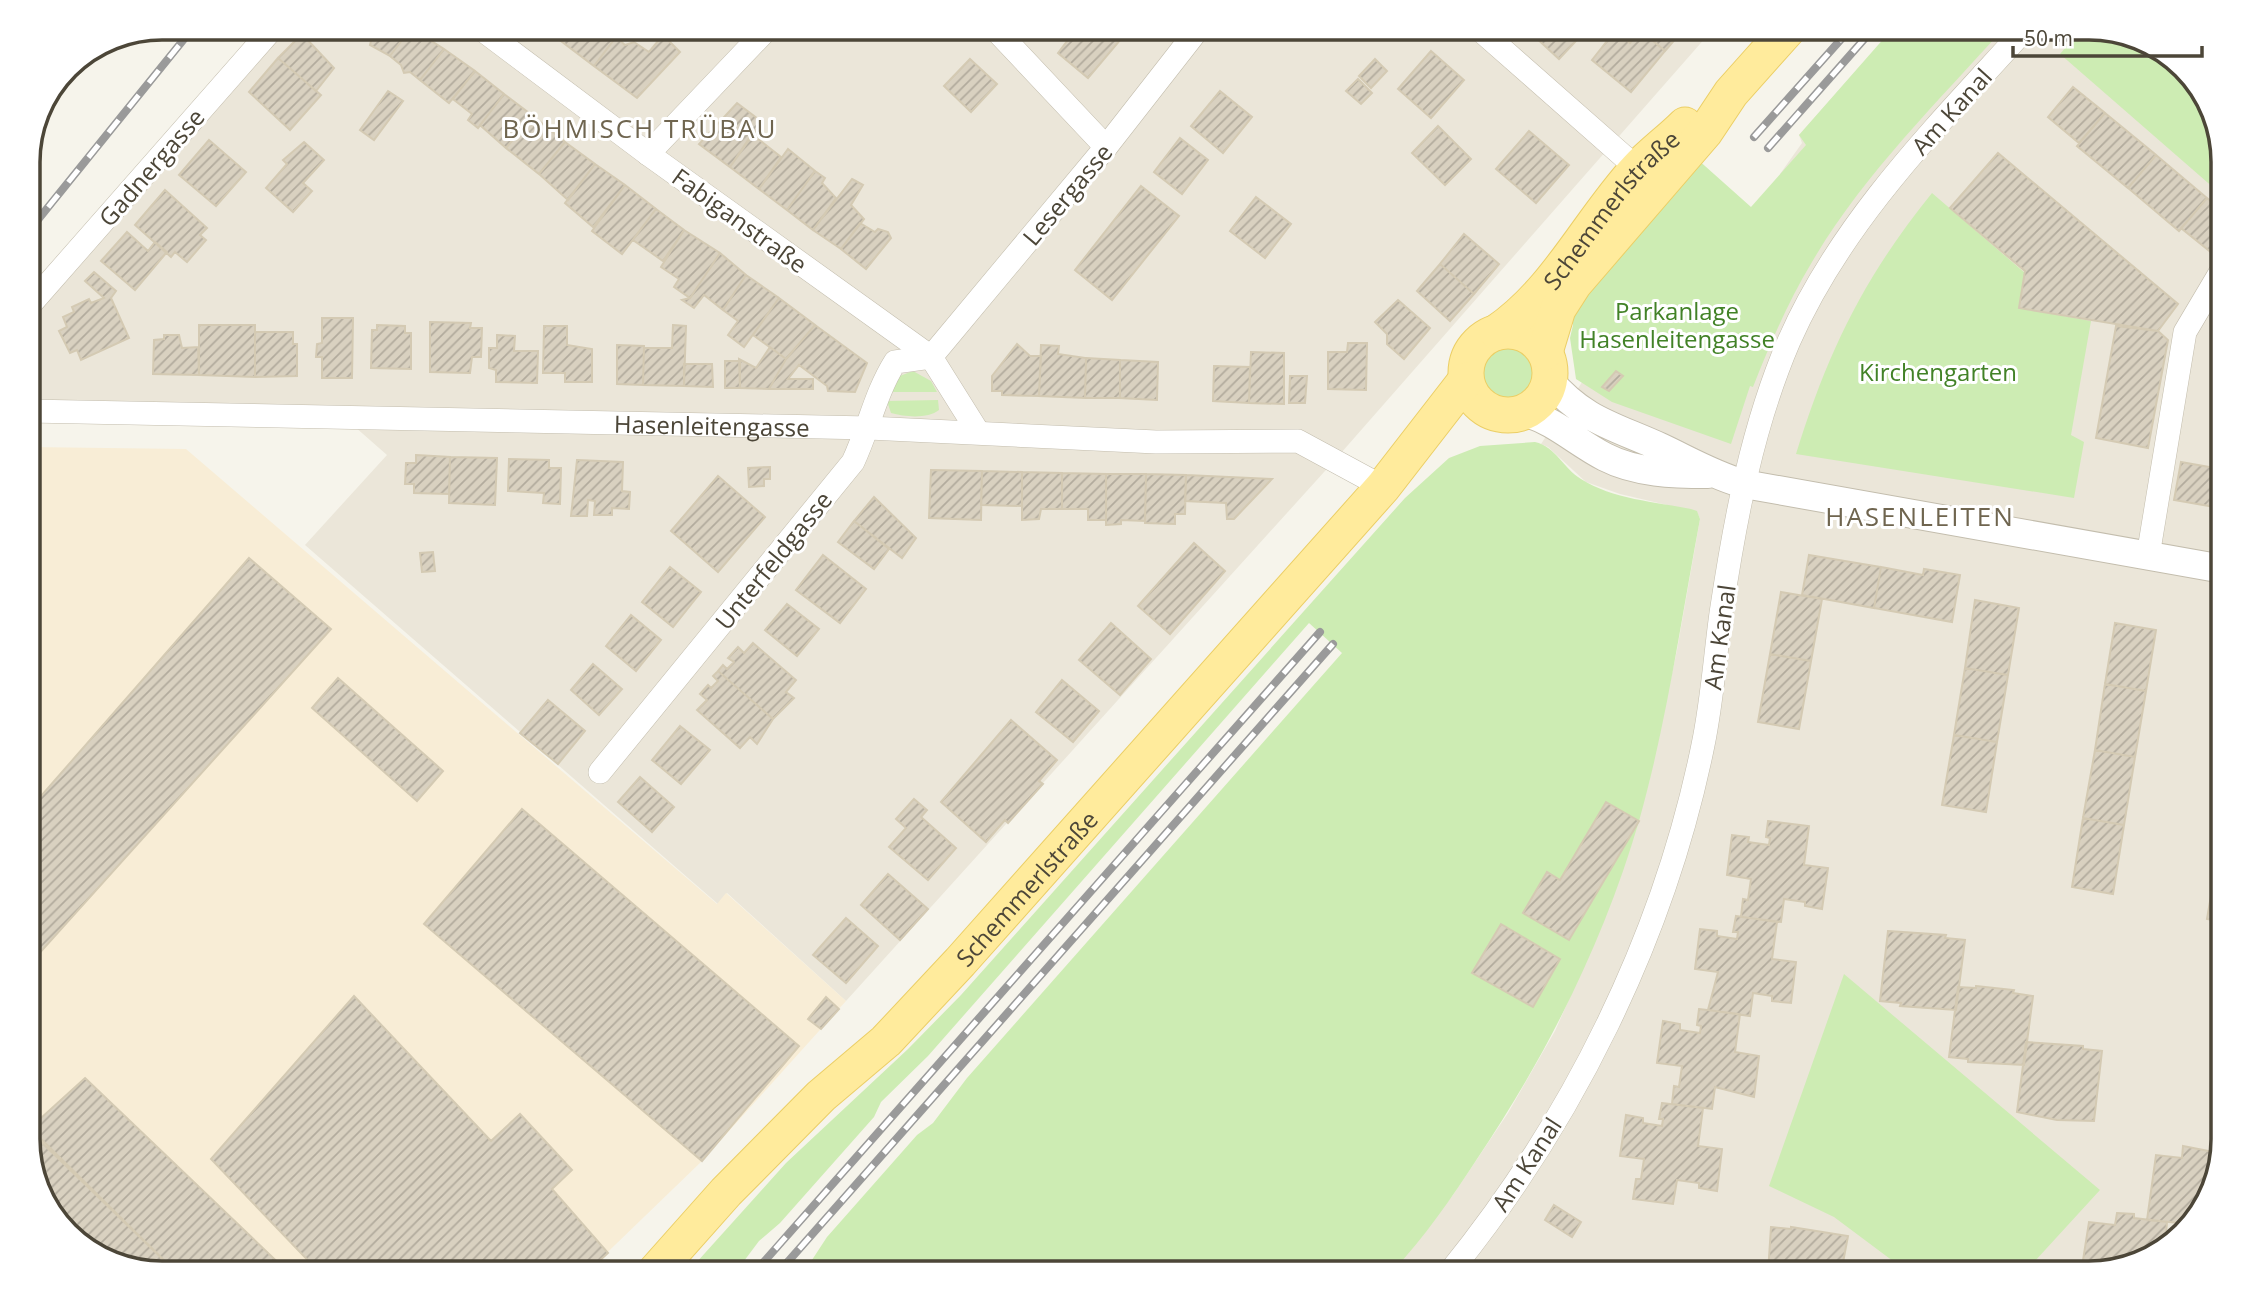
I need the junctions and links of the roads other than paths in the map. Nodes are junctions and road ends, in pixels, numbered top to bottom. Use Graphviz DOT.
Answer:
graph roads {
  1 [pos="262,40"];
  2 [pos="496,40"];
  3 [pos="757,40"];
  4 [pos="1006,40"];
  5 [pos="1190,40"];
  6 [pos="1492,40"];
  7 [pos="1778,40"];
  8 [pos="2015,40"];
  9 [pos="1106,147"];
  10 [pos="648,154"];
  11 [pos="1647,177"];
  12 [pos="2210,290"];
  13 [pos="41,292"];
  14 [pos="1497,332"];
  15 [pos="932,357"];
  16 [pos="1547,366"];
  17 [pos="1466,380"];
  18 [pos="1486,409"];
  19 [pos="41,411"];
  20 [pos="1524,412"];
  21 [pos="869,428"];
  22 [pos="978,432"];
  23 [pos="1710,474"];
  24 [pos="1744,484"];
  25 [pos="1383,487"];
  26 [pos="2148,556"];
  27 [pos="2210,567"];
  28 [pos="600,772"];
  29 [pos="665,1261"];
  30 [pos="1458,1261"];
  1 -- 13 [label="street, Gadnergasse"];
  2 -- 10 [label="street, Fabiganstraße"];
  3 -- 10 [label="street"];
  4 -- 9 [label="street"];
  5 -- 9 [label="street, Lesergasse"];
  6 -- 11 [label="street"];
  7 -- 11 [label="main road, Schemmerlstraße"];
  8 -- 24 [label="street, Am Kanal"];
  9 -- 15 [label="street, Lesergasse"];
  10 -- 15 [label="street, Fabiganstraße"];
  11 -- 14 [label="main road, Schemmerlstraße"];
  11 -- 16 [label="main road, Schemmerlstraße"];
  12 -- 26 [label="street"];
  14 -- 16 [label="main road"];
  14 -- 17 [label="main road"];
  15 -- 21 [label="street, Unterfeldgasse"];
  15 -- 22 [label="street, Fabiganstraße"];
  16 -- 20 [label="main road"];
  16 -- 23 [label="street"];
  17 -- 18 [label="main road"];
  17 -- 25 [label="main road, Schemmerlstraße"];
  18 -- 20 [label="main road"];
  18 -- 25 [label="main road, Schemmerlstraße"];
  19 -- 21 [label="street, Hasenleitengasse"];
  20 -- 23 [label="street"];
  21 -- 22 [label="street, Hasenleitengasse"];
  21 -- 28 [label="street, Unterfeldgasse"];
  22 -- 25 [label="street, Hasenleitengasse"];
  23 -- 24 [label="street"];
  24 -- 26 [label="street"];
  24 -- 30 [label="street, Am Kanal"];
  25 -- 29 [label="main road, Schemmerlstraße"];
  26 -- 27 [label="street"];
}
